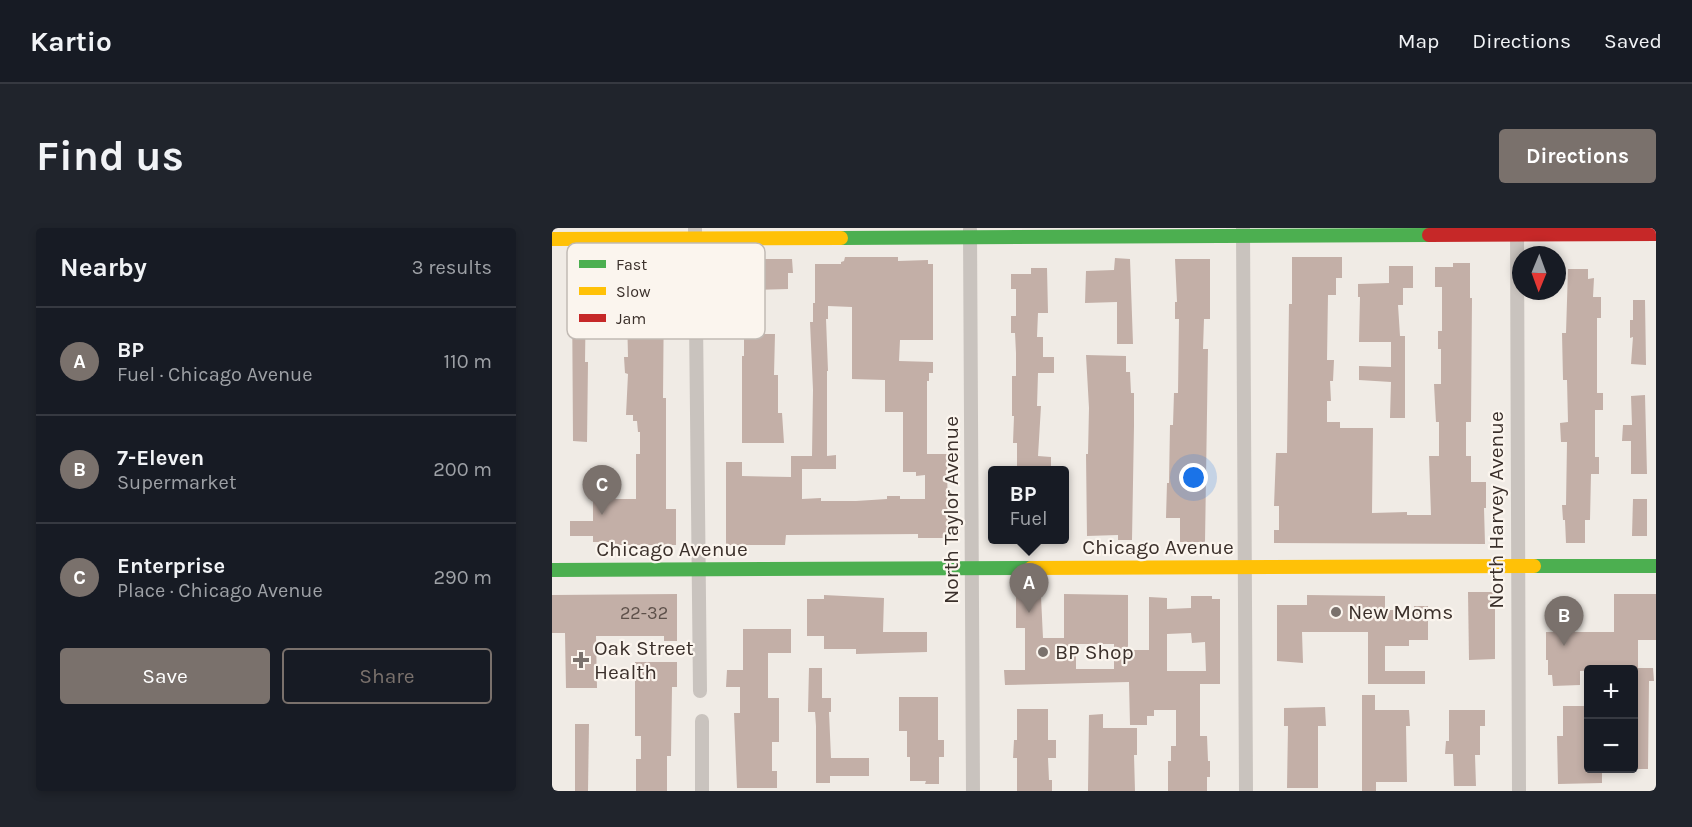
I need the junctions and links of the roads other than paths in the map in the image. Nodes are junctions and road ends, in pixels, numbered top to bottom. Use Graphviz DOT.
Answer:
graph roads {
  1 [pos="1517,231"];
  2 [pos="970,232"];
  3 [pos="1243,232"];
  4 [pos="695,233"];
  5 [pos="1656,234"];
  6 [pos="552,238"];
  7 [pos="696,339"];
  8 [pos="1656,566"];
  9 [pos="1517,567"];
  10 [pos="1245,568"];
  11 [pos="972,569"];
  12 [pos="552,570"];
  13 [pos="699,570"];
  14 [pos="700,691"];
  15 [pos="702,721"];
  16 [pos="702,791"];
  17 [pos="973,791"];
  18 [pos="1246,791"];
  19 [pos="1519,791"];
  1 -- 3 [label="main road"];
  1 -- 5 [label="main road"];
  1 -- 9 [label="street, North Harvey Avenue"];
  2 -- 3 [label="main road"];
  2 -- 4 [label="main road"];
  2 -- 11 [label="street, North Taylor Avenue"];
  3 -- 10 [label="street"];
  4 -- 6 [label="main road"];
  7 -- 13 [label="street"];
  8 -- 9 [label="main road, Chicago Avenue"];
  9 -- 10 [label="main road, Chicago Avenue"];
  9 -- 19 [label="street, North Harvey Avenue"];
  10 -- 11 [label="main road, Chicago Avenue"];
  10 -- 18 [label="street"];
  11 -- 13 [label="main road, Chicago Avenue"];
  11 -- 17 [label="street, North Taylor Avenue"];
  12 -- 13 [label="main road, Chicago Avenue"];
  13 -- 14 [label="street"];
  15 -- 16 [label="street"];
}
